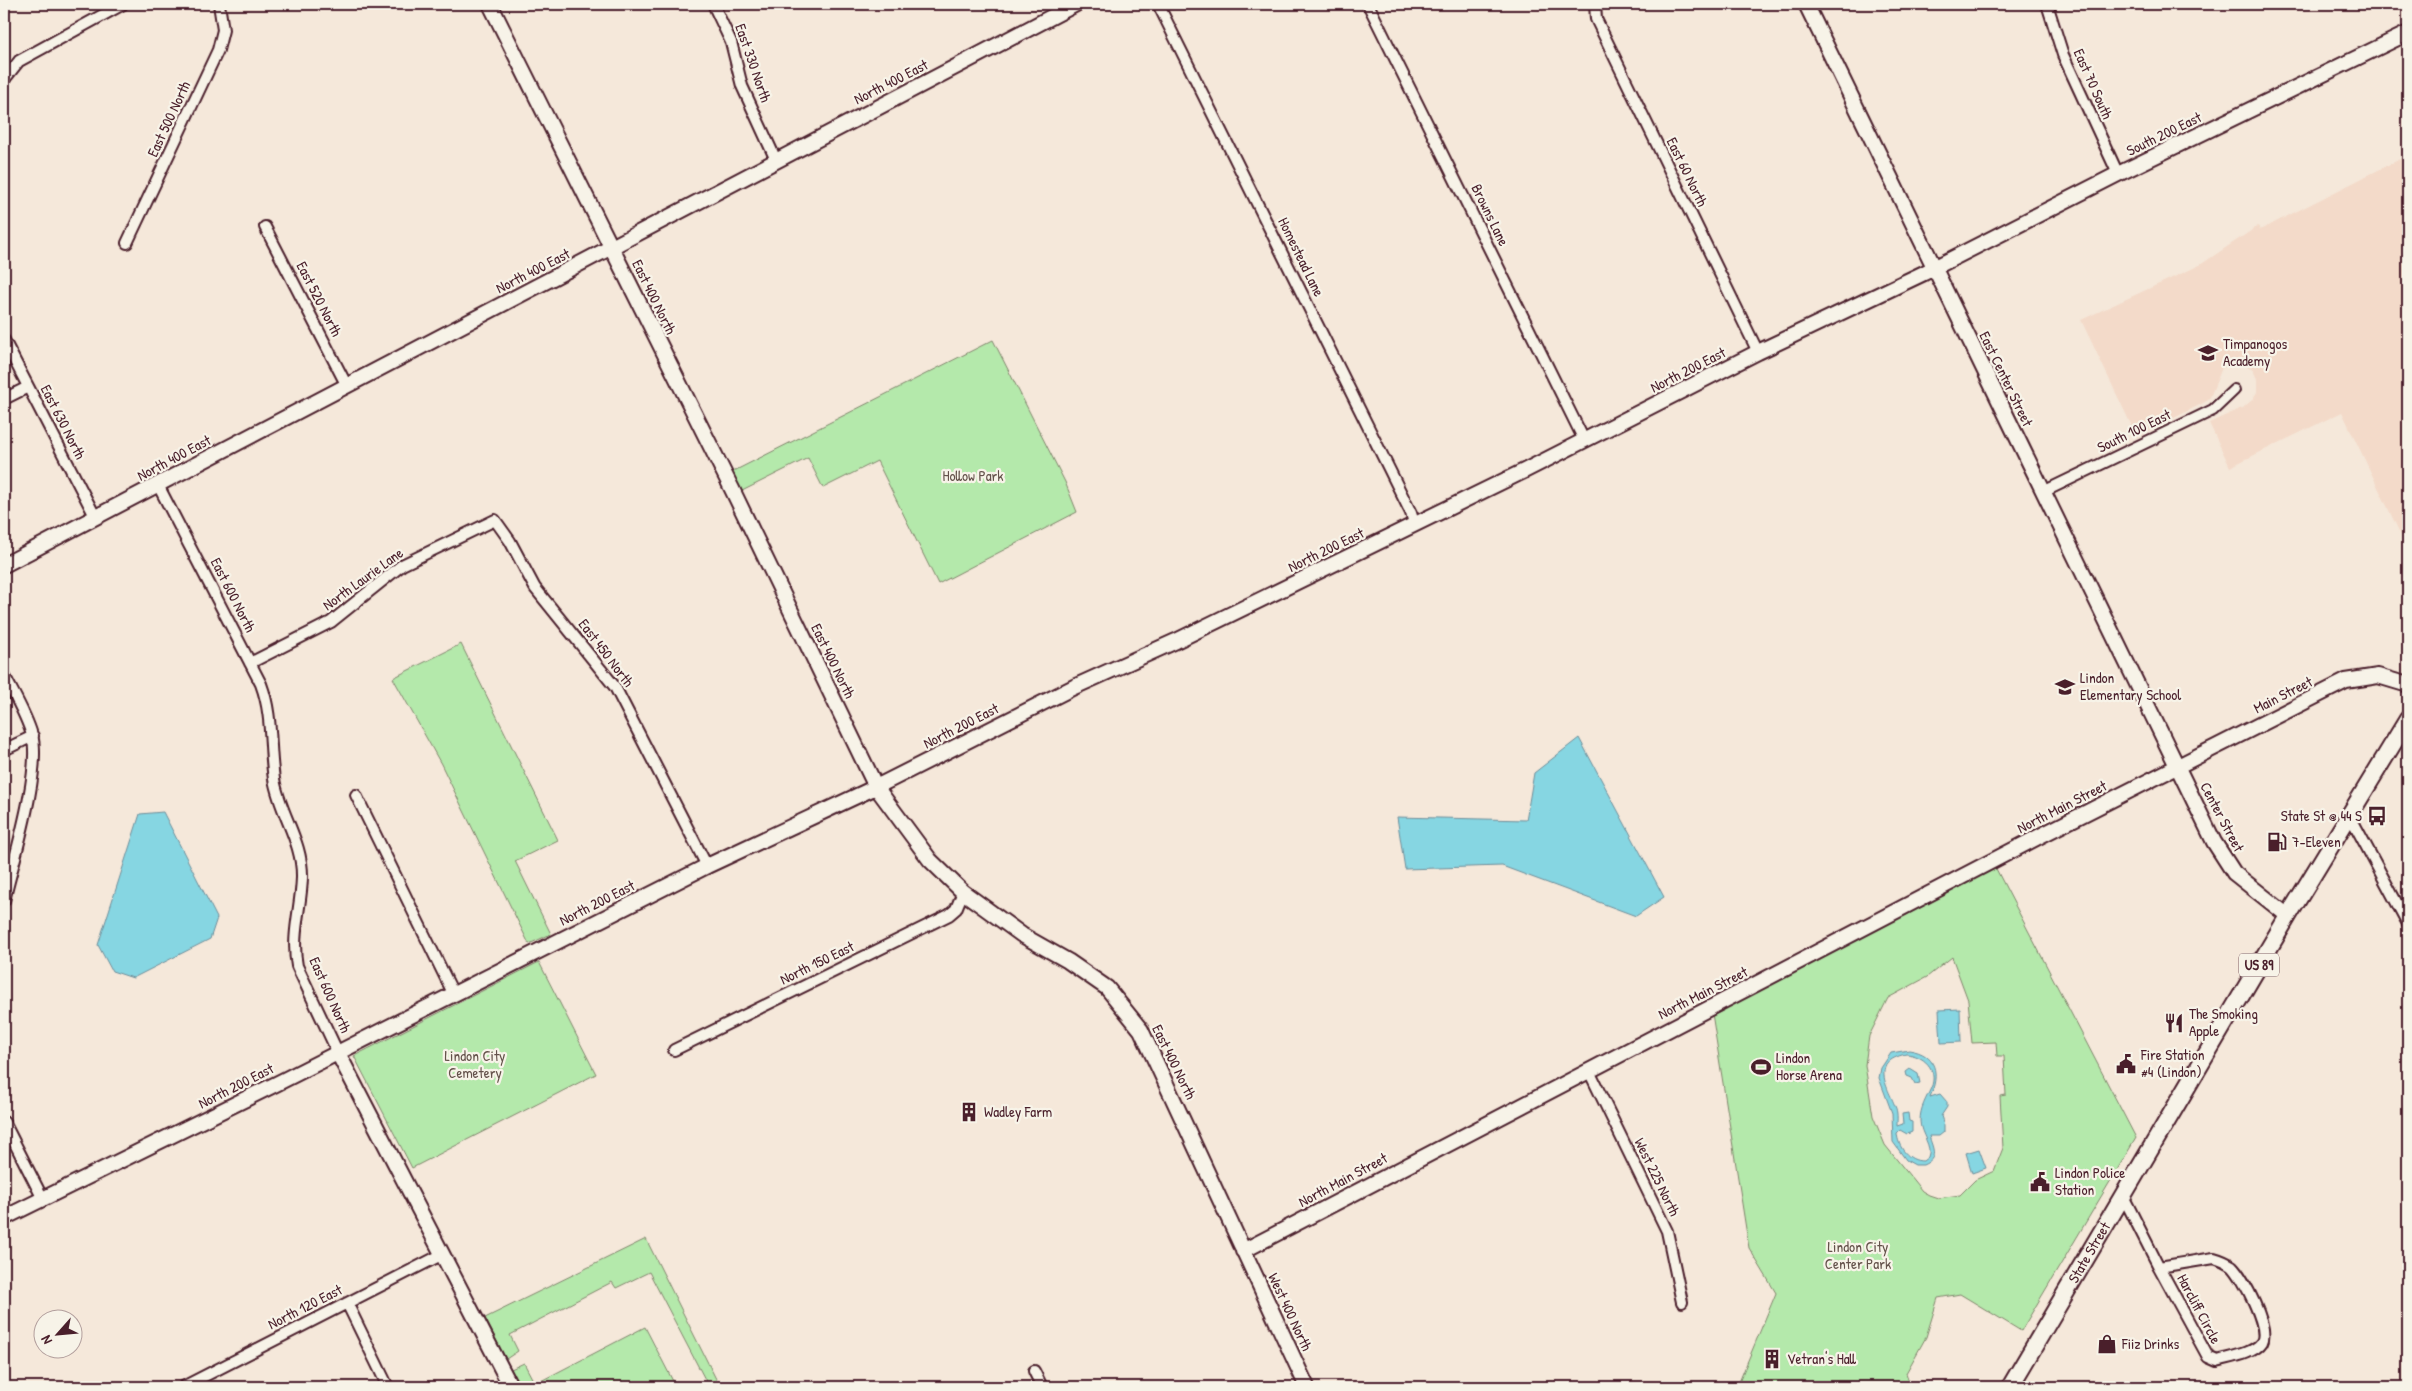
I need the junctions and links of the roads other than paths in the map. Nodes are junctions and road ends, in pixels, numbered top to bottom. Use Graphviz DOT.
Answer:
graph roads {
  1 [pos="123,4"];
  2 [pos="219,4"];
  3 [pos="490,4"];
  4 [pos="713,4"];
  5 [pos="1076,4"];
  6 [pos="1158,4"];
  7 [pos="1368,4"];
  8 [pos="1596,4"];
  9 [pos="1806,4"];
  10 [pos="2047,4"];
  11 [pos="2408,33"];
  12 [pos="4,80"];
  13 [pos="776,160"];
  14 [pos="2118,174"];
  15 [pos="265,227"];
  16 [pos="127,243"];
  17 [pos="612,248"];
  18 [pos="1935,268"];
  19 [pos="4,340"];
  20 [pos="1758,352"];
  21 [pos="347,386"];
  22 [pos="28,387"];
  23 [pos="2234,390"];
  24 [pos="4,399"];
  25 [pos="1584,440"];
  26 [pos="158,485"];
  27 [pos="2043,492"];
  28 [pos="96,518"];
  29 [pos="495,520"];
  30 [pos="1414,524"];
  31 [pos="4,565"];
  32 [pos="250,663"];
  33 [pos="4,675"];
  34 [pos="2408,685"];
  35 [pos="2408,718"];
  36 [pos="33,736"];
  37 [pos="4,750"];
  38 [pos="2178,767"];
  39 [pos="876,787"];
  40 [pos="356,795"];
  41 [pos="2350,816"];
  42 [pos="707,866"];
  43 [pos="963,892"];
  44 [pos="4,901"];
  45 [pos="2288,916"];
  46 [pos="2408,924"];
  47 [pos="454,995"];
  48 [pos="674,1050"];
  49 [pos="338,1053"];
  50 [pos="1589,1071"];
  51 [pos="4,1122"];
  52 [pos="2124,1196"];
  53 [pos="43,1198"];
  54 [pos="4,1218"];
  55 [pos="1243,1251"];
  56 [pos="441,1255"];
  57 [pos="2160,1267"];
  58 [pos="1682,1302"];
  59 [pos="346,1303"];
  60 [pos="1034,1371"];
  61 [pos="188,1386"];
  62 [pos="388,1387"];
  63 [pos="511,1387"];
  64 [pos="1042,1387"];
  65 [pos="1307,1387"];
  66 [pos="2010,1387"];
  1 -- 12 [label="street"];
  2 -- 16 [label="street, East 500 North"];
  3 -- 17 [label="street, East 400 North"];
  4 -- 13 [label="street, East 330 North"];
  5 -- 13 [label="street, North 400 East"];
  6 -- 30 [label="street, Homestead Lane"];
  7 -- 25 [label="street, Browns Lane"];
  8 -- 20 [label="street, East 60 North"];
  9 -- 18 [label="street, East Center Street"];
  10 -- 14 [label="street, East 70 South"];
  11 -- 14 [label="street, South 200 East"];
  13 -- 17 [label="street, North 400 East"];
  14 -- 18 [label="street, South 200 East"];
  15 -- 21 [label="street, East 520 North"];
  17 -- 21 [label="street, North 400 East"];
  17 -- 39 [label="street, East 400 North"];
  18 -- 20 [label="street, North 200 East"];
  18 -- 27 [label="street, East Center Street"];
  19 -- 22 [label="street, East 630 North"];
  20 -- 25 [label="street, North 200 East"];
  21 -- 26 [label="street, North 400 East"];
  22 -- 24 [label="street"];
  22 -- 28 [label="street, East 630 North"];
  23 -- 27 [label="street, South 100 East"];
  25 -- 30 [label="street, North 200 East"];
  26 -- 28 [label="street, North 400 East"];
  26 -- 32 [label="street, East 600 North"];
  27 -- 38 [label="street, East Center Street"];
  28 -- 31 [label="street, North 400 East"];
  29 -- 32 [label="street, North Laurie Lane"];
  29 -- 42 [label="street, East 450 North"];
  30 -- 39 [label="street, North 200 East"];
  32 -- 49 [label="street, East 600 North"];
  33 -- 36 [label="street"];
  34 -- 38 [label="street, Main Street"];
  35 -- 41 [label="main road, US 89"];
  36 -- 37 [label="street"];
  36 -- 44 [label="street"];
  38 -- 45 [label="street, Center Street"];
  38 -- 50 [label="street, North Main Street"];
  39 -- 42 [label="street, North 200 East"];
  39 -- 43 [label="street, East 400 North"];
  40 -- 47 [label="street"];
  41 -- 45 [label="main road, US 89"];
  41 -- 46 [label="street"];
  42 -- 47 [label="street, North 200 East"];
  43 -- 48 [label="street, North 150 East"];
  43 -- 55 [label="street, East 400 North"];
  45 -- 52 [label="main road, State Street / US 89"];
  47 -- 49 [label="street, North 200 East"];
  49 -- 53 [label="street, North 200 East"];
  49 -- 56 [label="street, East 600 North"];
  50 -- 55 [label="street, North Main Street"];
  50 -- 58 [label="street, West 225 North"];
  51 -- 53 [label="street"];
  52 -- 57 [label="street, Harcliff Circle"];
  52 -- 66 [label="main road, State Street / US 89"];
  53 -- 54 [label="street, North 200 East"];
  55 -- 65 [label="street, West 400 North"];
  56 -- 59 [label="street, North 120 East"];
  56 -- 63 [label="street, East 600 North"];
  57 -- 57 [label="street, Harcliff Circle"];
  59 -- 61 [label="street, North 120 East"];
  59 -- 62 [label="street"];
  60 -- 64 [label="street"];
}
